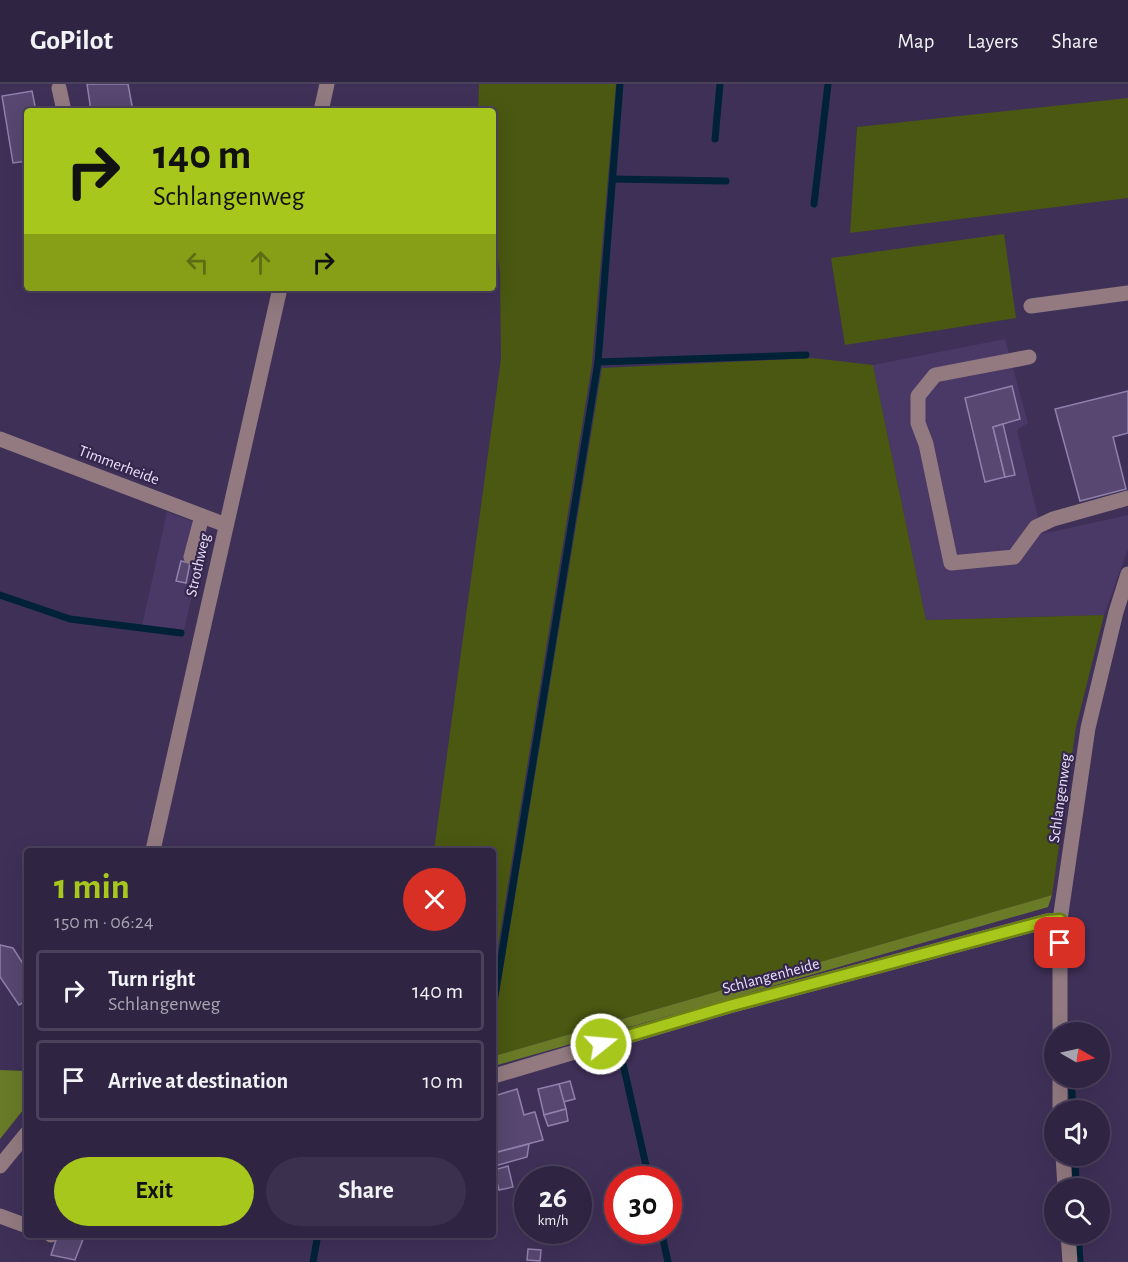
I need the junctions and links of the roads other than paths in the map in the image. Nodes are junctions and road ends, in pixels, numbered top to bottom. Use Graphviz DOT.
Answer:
graph roads {
  1 [pos="327,84"];
  2 [pos="59,88"];
  3 [pos="63,108"];
  4 [pos="322,108"];
  5 [pos="279,291"];
  6 [pos="1128,293"];
  7 [pos="1031,306"];
  8 [pos="1029,357"];
  9 [pos="0,439"];
  10 [pos="1128,498"];
  11 [pos="202,516"];
  12 [pos="226,525"];
  13 [pos="190,557"];
  14 [pos="1128,574"];
  15 [pos="153,848"];
  16 [pos="1060,920"];
  17 [pos="1060,1022"];
  18 [pos="496,1075"];
  19 [pos="24,1137"];
  20 [pos="0,1166"];
  21 [pos="0,1216"];
  22 [pos="24,1225"];
  23 [pos="1069,1244"];
  24 [pos="1070,1262"];
  1 -- 4 [label="street"];
  2 -- 3 [label="street"];
  5 -- 12 [label="street, Strothweg"];
  6 -- 7 [label="street"];
  8 -- 10 [label="street"];
  9 -- 11 [label="street, Timmerheide"];
  11 -- 12 [label="street, Timmerheide"];
  11 -- 13 [label="street"];
  12 -- 15 [label="street, Strothweg"];
  14 -- 16 [label="street, Schlangenweg"];
  16 -- 17 [label="street, Schlangenweg"];
  16 -- 18 [label="street, Schlangenheide"];
  19 -- 20 [label="street"];
  21 -- 22 [label="street"];
  23 -- 24 [label="street"];
}
